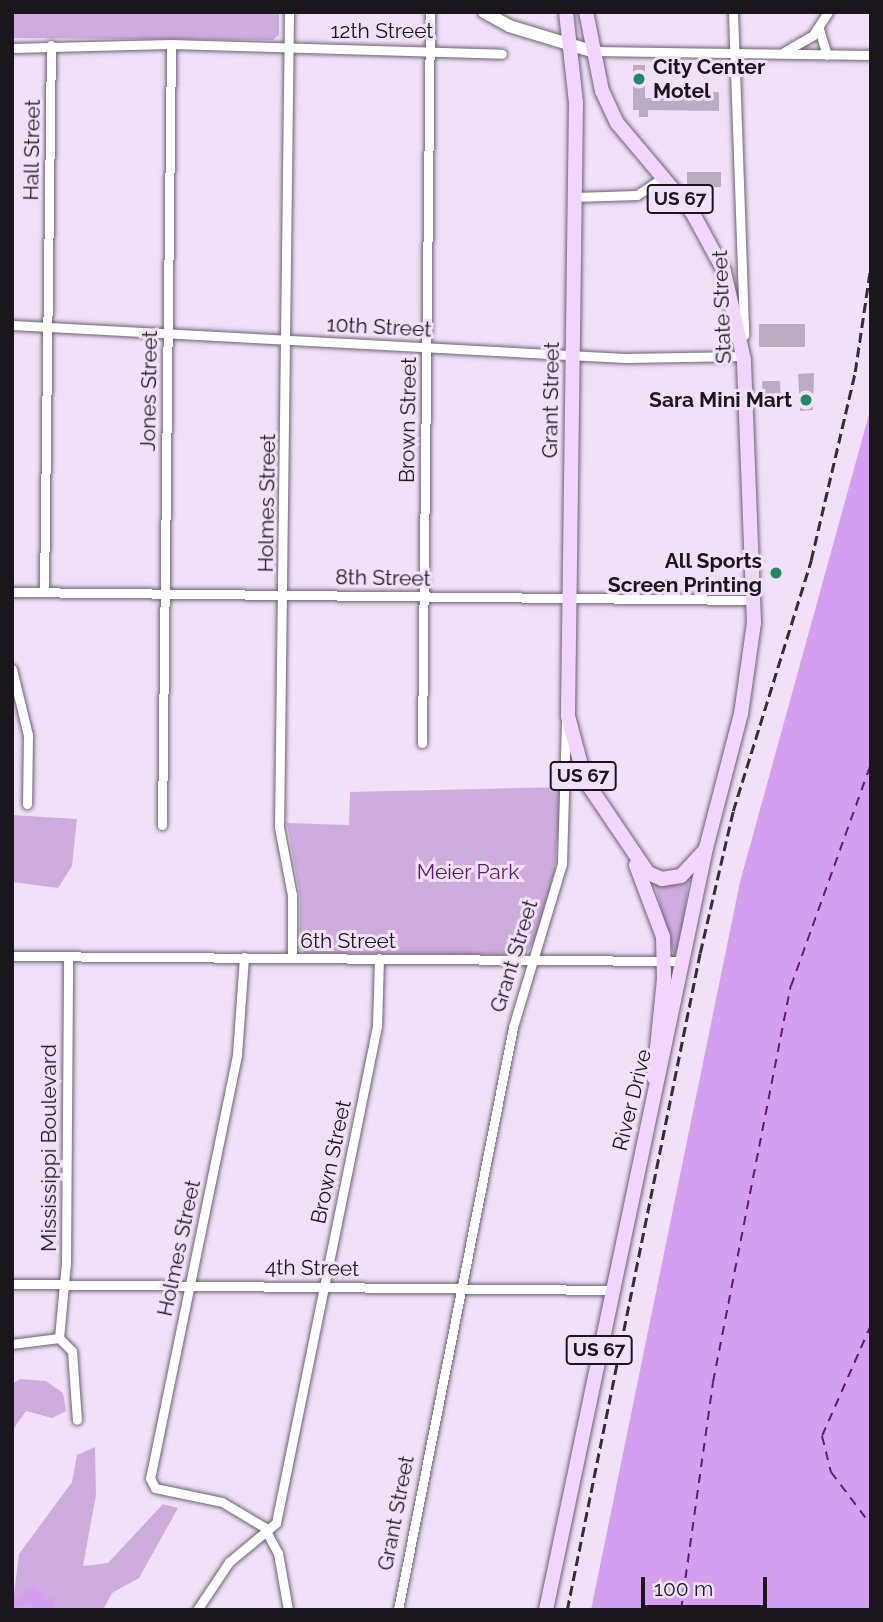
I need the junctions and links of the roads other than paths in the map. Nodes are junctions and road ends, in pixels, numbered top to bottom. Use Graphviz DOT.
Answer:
graph roads {
  1 [pos="289,12"];
  2 [pos="430,12"];
  3 [pos="484,12"];
  4 [pos="566,12"];
  5 [pos="586,12"];
  6 [pos="733,12"];
  7 [pos="828,12"];
  8 [pos="818,29"];
  9 [pos="171,44"];
  10 [pos="51,45"];
  11 [pos="572,46"];
  12 [pos="12,48"];
  13 [pos="291,48"];
  14 [pos="429,51"];
  15 [pos="592,51"];
  16 [pos="734,52"];
  17 [pos="783,53"];
  18 [pos="502,54"];
  19 [pos="827,55"];
  20 [pos="871,55"];
  21 [pos="662,178"];
  22 [pos="574,197"];
  23 [pos="12,325"];
  24 [pos="46,327"];
  25 [pos="167,333"];
  26 [pos="287,340"];
  27 [pos="426,347"];
  28 [pos="573,355"];
  29 [pos="744,360"];
  30 [pos="12,592"];
  31 [pos="44,592"];
  32 [pos="164,593"];
  33 [pos="283,595"];
  34 [pos="423,596"];
  35 [pos="569,598"];
  36 [pos="754,600"];
  37 [pos="12,669"];
  38 [pos="568,681"];
  39 [pos="422,743"];
  40 [pos="27,804"];
  41 [pos="162,825"];
  42 [pos="706,848"];
  43 [pos="634,857"];
  44 [pos="68,956"];
  45 [pos="12,957"];
  46 [pos="244,957"];
  47 [pos="292,958"];
  48 [pos="379,958"];
  49 [pos="533,961"];
  50 [pos="664,961"];
  51 [pos="684,961"];
  52 [pos="654,1090"];
  53 [pos="12,1284"];
  54 [pos="64,1284"];
  55 [pos="189,1284"];
  56 [pos="324,1285"];
  57 [pos="461,1287"];
  58 [pos="612,1290"];
  59 [pos="59,1338"];
  60 [pos="12,1343"];
  61 [pos="77,1420"];
  62 [pos="269,1534"];
  63 [pos="197,1610"];
  64 [pos="288,1610"];
  65 [pos="398,1610"];
  66 [pos="546,1610"];
  1 -- 13 [label="street"];
  2 -- 14 [label="street, Brown Street"];
  3 -- 11 [label="main road"];
  4 -- 11 [label="main road, Grant Street / US 67"];
  5 -- 15 [label="main road, US 67"];
  6 -- 16 [label="street, State Street"];
  7 -- 8 [label="street"];
  8 -- 17 [label="street"];
  8 -- 19 [label="street"];
  9 -- 10 [label="street, 12th Street"];
  9 -- 13 [label="street, 12th Street"];
  9 -- 25 [label="street, Jones Street"];
  10 -- 12 [label="street"];
  10 -- 24 [label="street, Hall Street"];
  11 -- 15 [label="main road"];
  11 -- 22 [label="main road, Grant Street / US 67"];
  13 -- 14 [label="street, 12th Street"];
  13 -- 26 [label="street, Holmes Street"];
  14 -- 18 [label="street, 12th Street"];
  14 -- 27 [label="street, Brown Street"];
  15 -- 16 [label="street"];
  15 -- 21 [label="main road, US 67"];
  16 -- 17 [label="street"];
  16 -- 29 [label="street, State Street"];
  17 -- 19 [label="street"];
  19 -- 20 [label="street"];
  21 -- 22 [label="street"];
  21 -- 29 [label="main road, US 67"];
  22 -- 28 [label="main road, Grant Street / US 67"];
  23 -- 24 [label="street, 10th Street"];
  24 -- 25 [label="street, 10th Street"];
  24 -- 31 [label="street, Hall Street"];
  25 -- 26 [label="street, 10th Street"];
  25 -- 32 [label="street, Jones Street"];
  26 -- 27 [label="street, 10th Street"];
  26 -- 33 [label="street, Holmes Street"];
  27 -- 28 [label="street, 10th Street"];
  27 -- 34 [label="street, Brown Street"];
  28 -- 29 [label="street, 10th Street"];
  28 -- 35 [label="main road, Grant Street / US 67"];
  29 -- 36 [label="main road, State Street / US 67"];
  30 -- 31 [label="street, 8th Street"];
  31 -- 32 [label="street, 8th Street"];
  32 -- 33 [label="street, 8th Street"];
  32 -- 41 [label="street, Jones Street"];
  33 -- 34 [label="street, 8th Street"];
  33 -- 47 [label="street, Holmes Street"];
  34 -- 35 [label="street, 8th Street"];
  34 -- 39 [label="street, Brown Street"];
  35 -- 36 [label="street, 8th Street"];
  35 -- 38 [label="main road, Grant Street / US 67"];
  36 -- 42 [label="main road, River Drive / US 67"];
  37 -- 40 [label="street"];
  38 -- 43 [label="main road, US 67"];
  38 -- 49 [label="street, Grant Street"];
  42 -- 43 [label="main road"];
  42 -- 51 [label="main road, River Drive / US 67"];
  43 -- 50 [label="main road, US 67"];
  44 -- 45 [label="street, 6th Street"];
  44 -- 46 [label="street, 6th Street"];
  44 -- 54 [label="street, Mississippi Boulevard"];
  46 -- 47 [label="street, 6th Street"];
  46 -- 55 [label="street, Holmes Street"];
  47 -- 48 [label="street, 6th Street"];
  48 -- 49 [label="street, 6th Street"];
  48 -- 56 [label="street, Brown Street"];
  49 -- 50 [label="street, 6th Street"];
  49 -- 57 [label="street, Grant Street"];
  50 -- 51 [label="street, 6th Street"];
  50 -- 52 [label="main road, US 67"];
  51 -- 52 [label="main road, River Drive / US 67"];
  52 -- 58 [label="main road, River Drive / US 67"];
  53 -- 54 [label="street, 4th Street"];
  54 -- 55 [label="street, 4th Street"];
  54 -- 59 [label="street, Mississippi Boulevard"];
  55 -- 56 [label="street, 4th Street"];
  55 -- 62 [label="street, Holmes Street"];
  56 -- 57 [label="street, 4th Street"];
  56 -- 62 [label="street, Brown Street"];
  57 -- 58 [label="street, 4th Street"];
  57 -- 65 [label="street, Grant Street"];
  58 -- 66 [label="main road, River Drive / US 67"];
  59 -- 60 [label="street"];
  59 -- 61 [label="street"];
  62 -- 63 [label="street"];
  62 -- 64 [label="street"];
}
